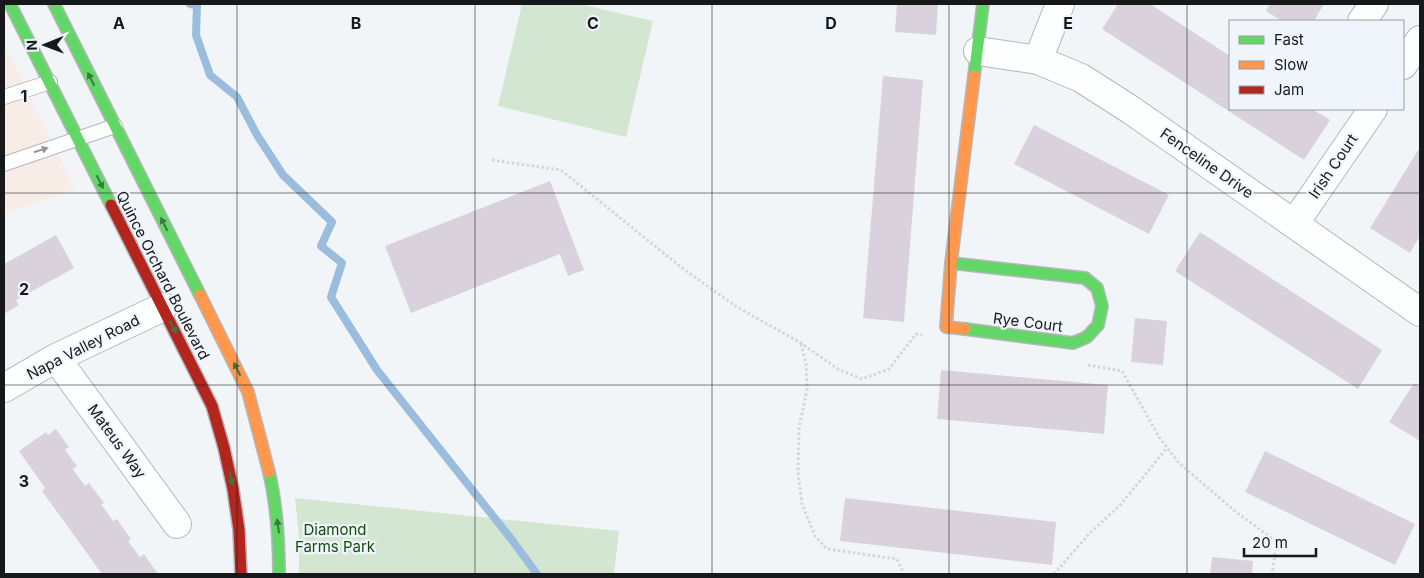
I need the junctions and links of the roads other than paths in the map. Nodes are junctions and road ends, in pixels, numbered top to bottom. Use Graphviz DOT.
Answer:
graph roads {
  1 [pos="10,4"];
  2 [pos="54,4"];
  3 [pos="983,4"];
  4 [pos="1060,4"];
  5 [pos="1374,4"];
  6 [pos="1363,20"];
  7 [pos="1420,40"];
  8 [pos="978,51"];
  9 [pos="1038,60"];
  10 [pos="1404,64"];
  11 [pos="50,82"];
  12 [pos="4,97"];
  13 [pos="1372,110"];
  14 [pos="115,126"];
  15 [pos="78,138"];
  16 [pos="4,164"];
  17 [pos="1294,224"];
  18 [pos="951,263"];
  19 [pos="163,307"];
  20 [pos="1420,312"];
  21 [pos="56,358"];
  22 [pos="4,388"];
  23 [pos="177,524"];
  24 [pos="241,574"];
  25 [pos="280,574"];
  1 -- 11 [label="street, Quince Orchard Boulevard"];
  14 -- 2 [label="street, Quince Orchard Boulevard, one-way"];
  3 -- 8 [label="street, Rye Court"];
  4 -- 9 [label="street"];
  5 -- 6 [label="street"];
  7 -- 10 [label="street"];
  8 -- 9 [label="street, Fenceline Drive"];
  8 -- 18 [label="street, Rye Court"];
  9 -- 17 [label="street, Fenceline Drive"];
  11 -- 12 [label="lane"];
  11 -- 15 [label="street, Quince Orchard Boulevard"];
  13 -- 17 [label="street, Irish Court"];
  14 -- 15 [label="lane"];
  25 -- 14 [label="street, Quince Orchard Boulevard, one-way"];
  16 -- 15 [label="lane, one-way"];
  15 -- 19 [label="street, Quince Orchard Boulevard, one-way"];
  17 -- 20 [label="street, Fenceline Drive"];
  18 -- 18 [label="street, Rye Court"];
  19 -- 21 [label="street, Napa Valley Road"];
  19 -- 24 [label="street, Quince Orchard Boulevard, one-way"];
  21 -- 22 [label="street, Napa Valley Road"];
  21 -- 23 [label="street, Mateus Way"];
}
